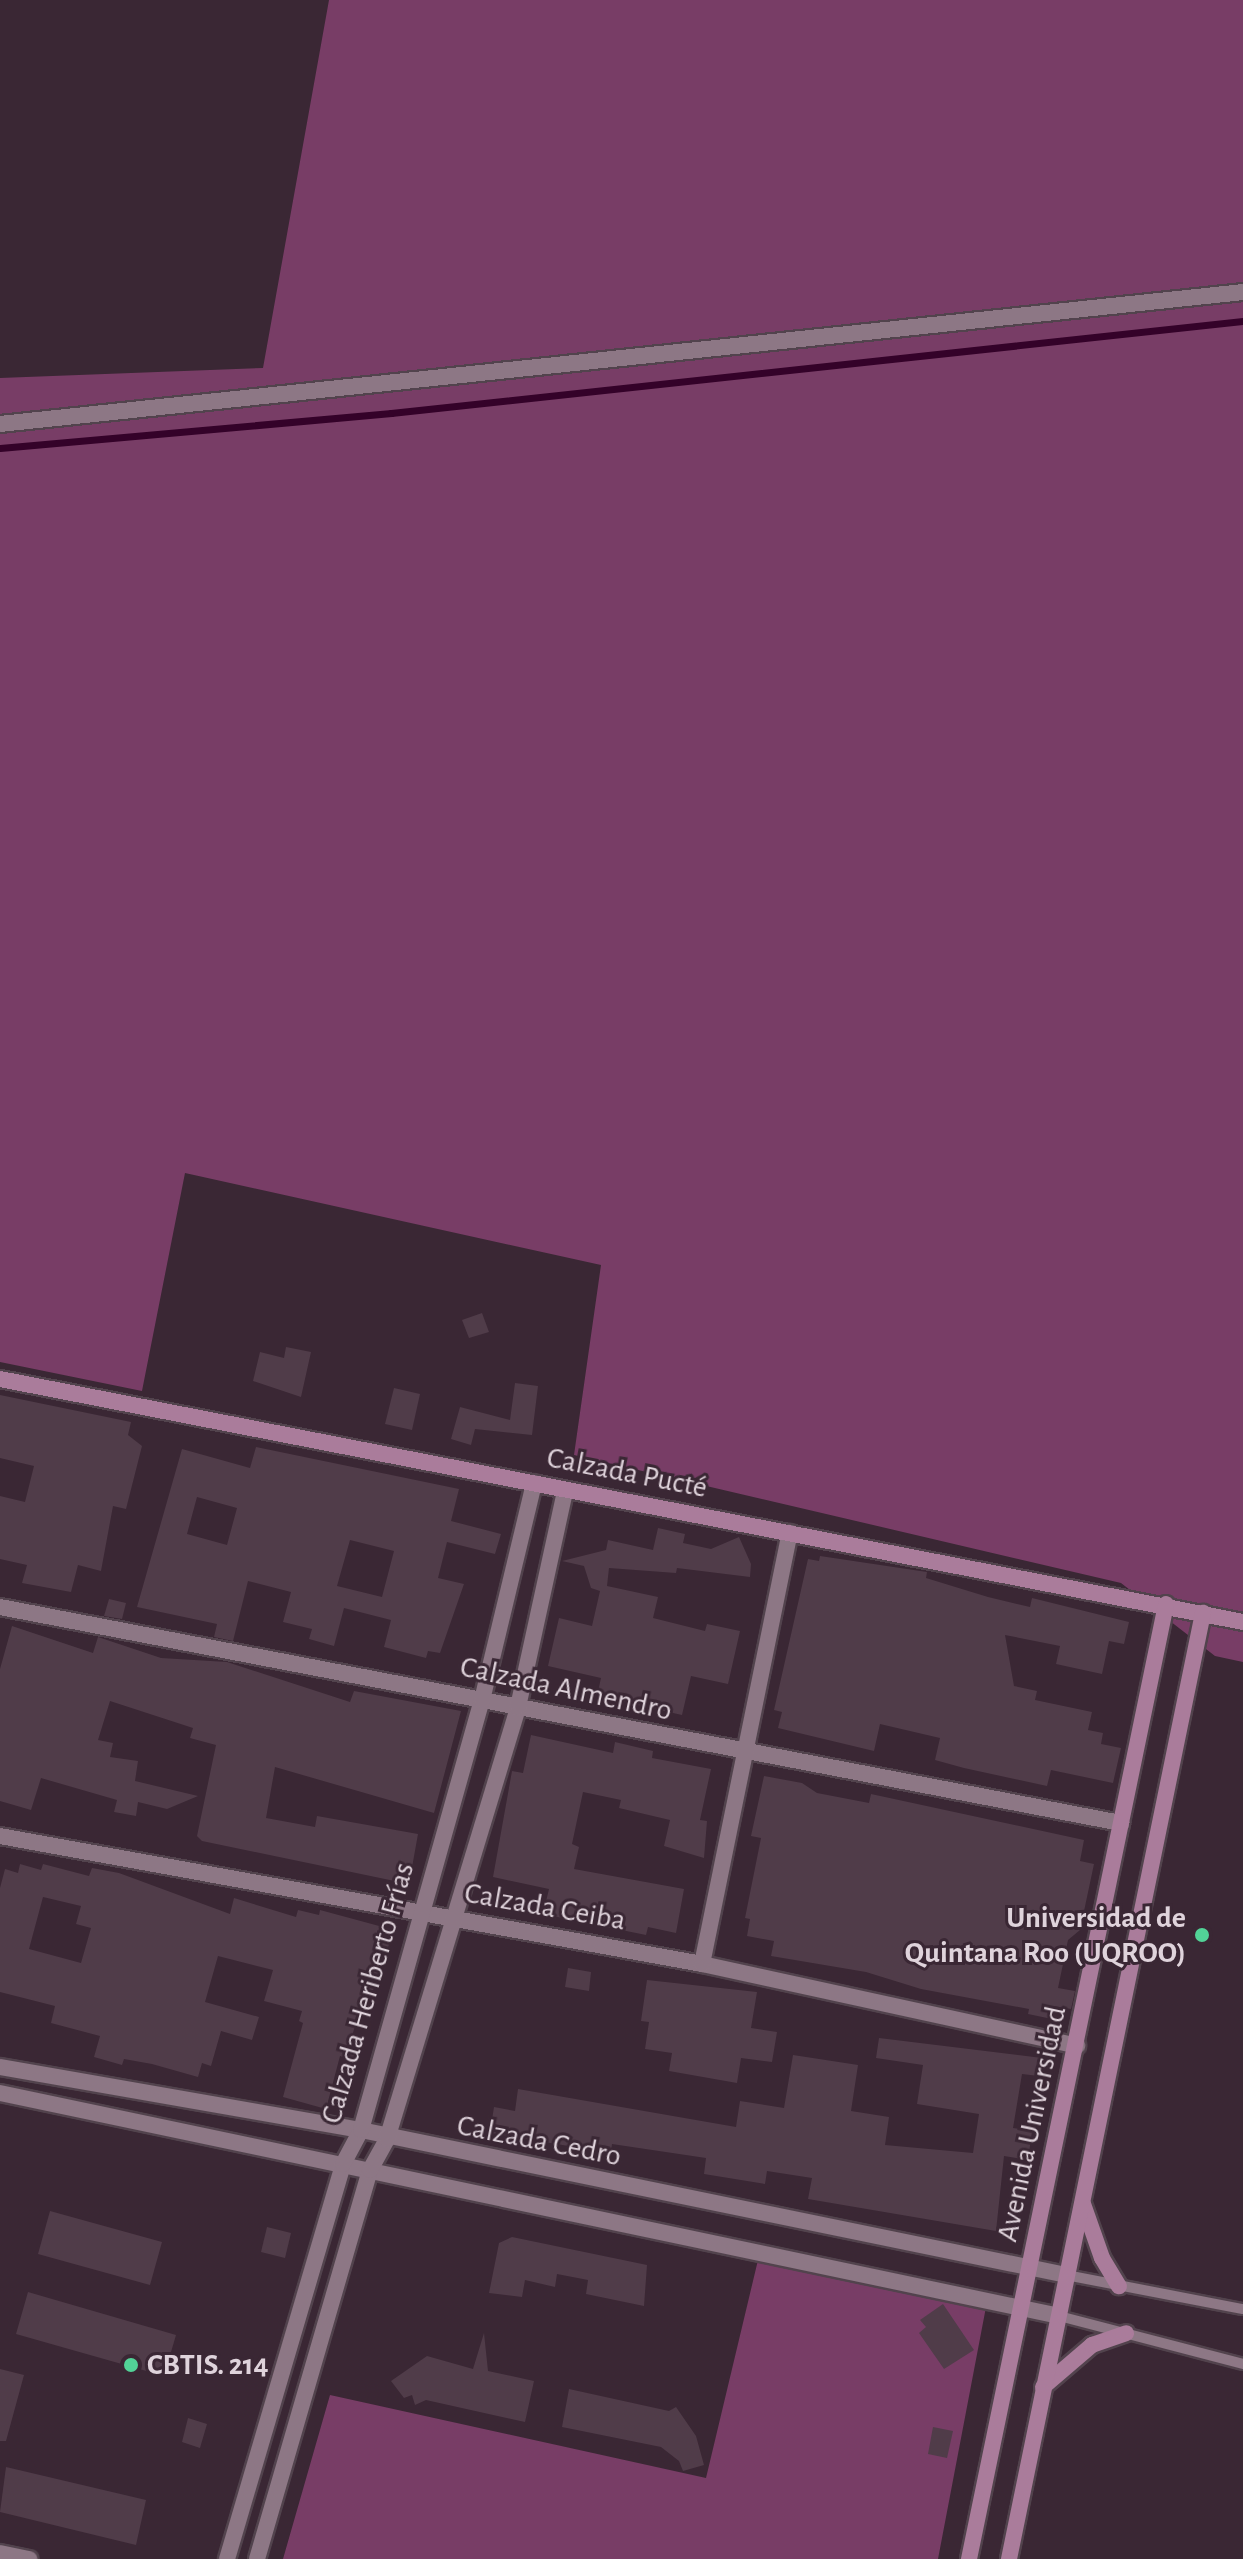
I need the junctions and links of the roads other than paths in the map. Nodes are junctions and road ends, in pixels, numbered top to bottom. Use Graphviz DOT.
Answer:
graph roads {
  1 [pos="1243,292"];
  2 [pos="0,424"];
  3 [pos="0,1379"];
  4 [pos="534,1483"];
  5 [pos="565,1491"];
  6 [pos="790,1533"];
  7 [pos="1166,1604"];
  8 [pos="0,1607"];
  9 [pos="1203,1613"];
  10 [pos="1243,1622"];
  11 [pos="482,1700"];
  12 [pos="518,1707"];
  13 [pos="747,1755"];
  14 [pos="1121,1823"];
  15 [pos="0,1836"];
  16 [pos="419,1914"];
  17 [pos="450,1918"];
  18 [pos="702,1964"];
  19 [pos="1077,2046"];
  20 [pos="0,2067"];
  21 [pos="0,2093"];
  22 [pos="361,2130"];
  23 [pos="387,2139"];
  24 [pos="343,2164"];
  25 [pos="370,2170"];
  26 [pos="1081,2199"];
  27 [pos="1031,2269"];
  28 [pos="1066,2275"];
  29 [pos="1119,2286"];
  30 [pos="1020,2309"];
  31 [pos="1243,2309"];
  32 [pos="1059,2316"];
  33 [pos="1126,2333"];
  34 [pos="1243,2364"];
  35 [pos="1042,2388"];
  36 [pos="0,2553"];
  37 [pos="29,2559"];
  38 [pos="227,2559"];
  39 [pos="257,2559"];
  40 [pos="969,2559"];
  41 [pos="1009,2559"];
  1 -- 2 [label="street"];
  3 -- 4 [label="street, Calzada Pucté"];
  4 -- 5 [label="street, Calzada Pucté"];
  4 -- 11 [label="street, Calzada Heriberto Frías"];
  5 -- 6 [label="street, Calzada Pucté"];
  5 -- 12 [label="street, Calzada Heriberto Frías"];
  6 -- 7 [label="street, Calzada Pucté"];
  6 -- 13 [label="street"];
  7 -- 9 [label="street, Calzada Pucté"];
  7 -- 14 [label="street, Avenida Universidad"];
  8 -- 11 [label="street, Calzada Almendro"];
  9 -- 10 [label="street, Calzada Pucté"];
  9 -- 26 [label="street, Avenida Universidad"];
  11 -- 12 [label="street, Calzada Almendro"];
  11 -- 16 [label="street, Calzada Heriberto Frías"];
  12 -- 13 [label="street, Calzada Almendro"];
  12 -- 17 [label="street, Calzada Heriberto Frías"];
  13 -- 14 [label="street, Calzada Almendro"];
  13 -- 18 [label="street"];
  14 -- 19 [label="street, Avenida Universidad"];
  15 -- 16 [label="street, Calzada Ceiba"];
  16 -- 17 [label="street, Calzada Ceiba"];
  16 -- 22 [label="street, Calzada Heriberto Frías"];
  17 -- 18 [label="street, Calzada Ceiba"];
  17 -- 23 [label="street, Calzada Heriberto Frías"];
  18 -- 19 [label="street, Calzada Ceiba"];
  19 -- 27 [label="street, Avenida Universidad"];
  20 -- 22 [label="street, Calzada Cedro"];
  21 -- 24 [label="street, Calzada Cedro"];
  22 -- 23 [label="street, Calzada Cedro"];
  22 -- 24 [label="street, Calzada Heriberto Frías"];
  23 -- 25 [label="street, Calzada Heriberto Frías"];
  23 -- 27 [label="street, Calzada Cedro"];
  24 -- 25 [label="street, Calzada Cedro"];
  24 -- 38 [label="street, Calzada Heriberto Frías"];
  25 -- 30 [label="street, Calzada Cedro"];
  25 -- 39 [label="street, Calzada Heriberto Frías"];
  26 -- 28 [label="street, Avenida Universidad"];
  26 -- 29 [label="street"];
  27 -- 28 [label="street, Calzada Cedro"];
  27 -- 30 [label="street, Avenida Universidad"];
  28 -- 29 [label="lane"];
  28 -- 32 [label="street, Avenida Universidad"];
  29 -- 31 [label="lane"];
  30 -- 32 [label="street, Calzada Cedro"];
  30 -- 40 [label="street, Avenida Universidad"];
  32 -- 33 [label="lane"];
  32 -- 35 [label="street, Avenida Universidad"];
  33 -- 34 [label="lane"];
  33 -- 35 [label="street"];
  35 -- 41 [label="street, Avenida Universidad"];
  36 -- 37 [label="street"];
}
